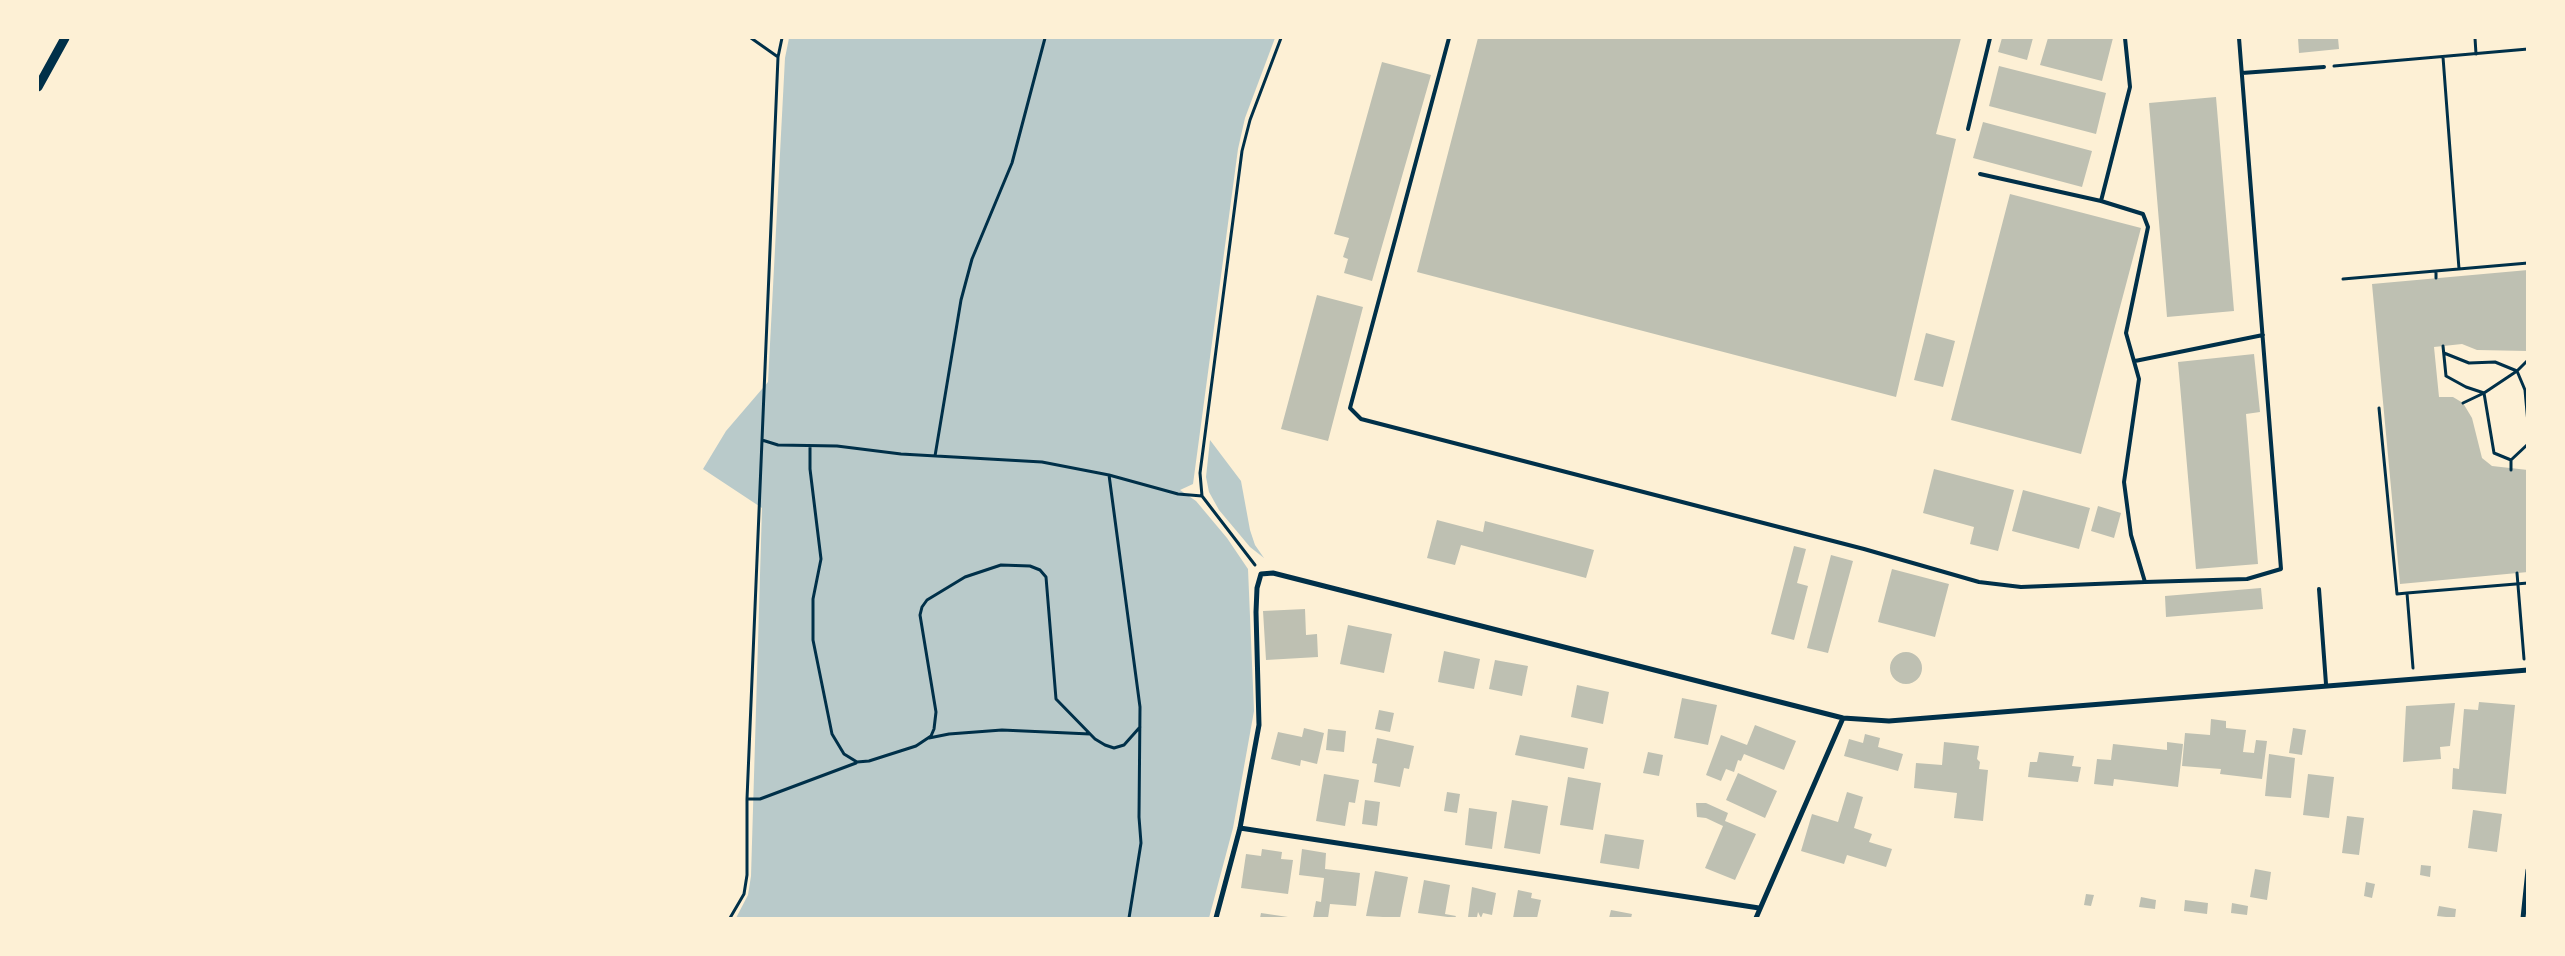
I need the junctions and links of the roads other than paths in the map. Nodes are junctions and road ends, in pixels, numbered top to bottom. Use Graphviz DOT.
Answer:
graph roads {
  1 [pos="65,38"];
  2 [pos="1450,38"];
  3 [pos="1990,38"];
  4 [pos="2125,38"];
  5 [pos="2239,38"];
  6 [pos="2324,67"];
  7 [pos="2242,73"];
  8 [pos="38,87"];
  9 [pos="1968,129"];
  10 [pos="1980,174"];
  11 [pos="2101,201"];
  12 [pos="2263,335"];
  13 [pos="2135,361"];
  14 [pos="2145,582"];
  15 [pos="2319,589"];
  16 [pos="2526,670"];
  17 [pos="2326,684"];
  18 [pos="1843,718"];
  19 [pos="1240,828"];
  20 [pos="2528,870"];
  21 [pos="1759,908"];
  22 [pos="1216,918"];
  23 [pos="1756,918"];
  24 [pos="2522,918"];
  1 -- 8 [label="street"];
  2 -- 14 [label="lane"];
  3 -- 9 [label="lane"];
  4 -- 11 [label="lane"];
  5 -- 7 [label="lane"];
  6 -- 7 [label="lane"];
  7 -- 12 [label="lane"];
  10 -- 11 [label="lane"];
  11 -- 13 [label="lane"];
  12 -- 13 [label="lane"];
  12 -- 14 [label="lane"];
  13 -- 14 [label="lane"];
  15 -- 17 [label="lane"];
  16 -- 17 [label="street"];
  17 -- 18 [label="street"];
  18 -- 19 [label="street"];
  18 -- 21 [label="street"];
  19 -- 21 [label="street"];
  19 -- 22 [label="street"];
  20 -- 24 [label="street"];
  21 -- 23 [label="street"];
}
